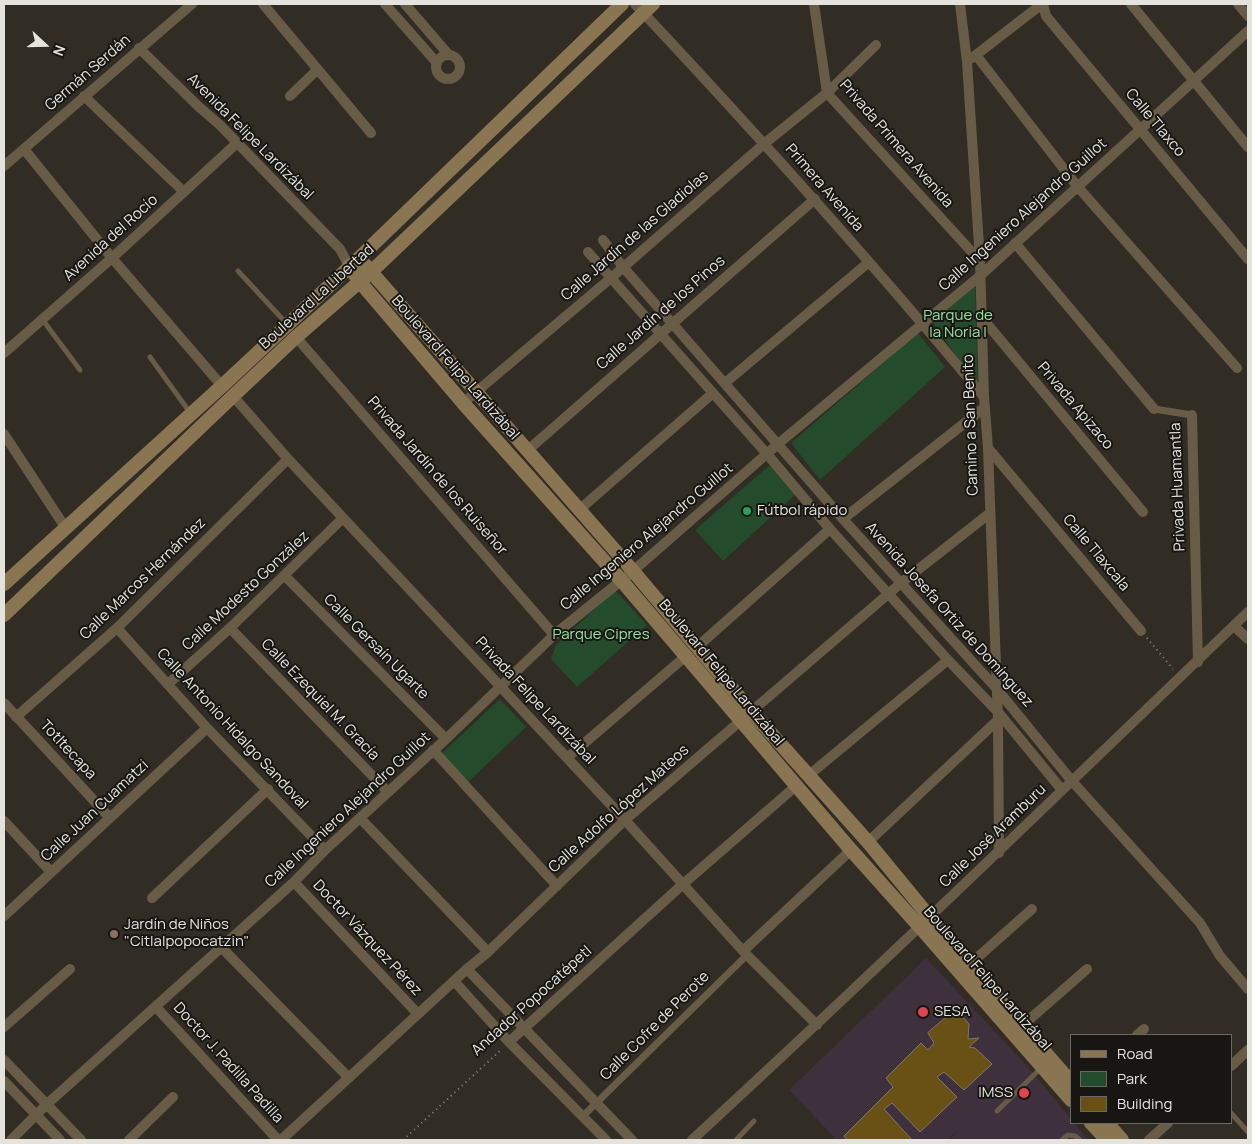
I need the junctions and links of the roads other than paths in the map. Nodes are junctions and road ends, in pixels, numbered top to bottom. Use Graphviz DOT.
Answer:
graph roads {
  1 [pos="192,4"];
  2 [pos="263,4"];
  3 [pos="385,4"];
  4 [pos="405,4"];
  5 [pos="622,4"];
  6 [pos="814,4"];
  7 [pos="960,4"];
  8 [pos="1043,4"];
  9 [pos="1130,4"];
  10 [pos="1238,4"];
  11 [pos="644,7"];
  12 [pos="1248,16"];
  13 [pos="1248,30"];
  14 [pos="876,45"];
  15 [pos="139,48"];
  16 [pos="448,54"];
  17 [pos="976,55"];
  18 [pos="967,62"];
  19 [pos="437,63"];
  20 [pos="317,70"];
  21 [pos="1193,81"];
  22 [pos="827,93"];
  23 [pos="84,96"];
  24 [pos="290,96"];
  25 [pos="1140,129"];
  26 [pos="371,133"];
  27 [pos="237,143"];
  28 [pos="765,143"];
  29 [pos="1248,147"];
  30 [pos="24,149"];
  31 [pos="4,166"];
  32 [pos="1077,186"];
  33 [pos="184,192"];
  34 [pos="815,199"];
  35 [pos="603,240"];
  36 [pos="1015,243"];
  37 [pos="588,252"];
  38 [pos="112,258"];
  39 [pos="1248,259"];
  40 [pos="980,261"];
  41 [pos="354,262"];
  42 [pos="869,262"];
  43 [pos="623,267"];
  44 [pos="238,270"];
  45 [pos="372,271"];
  46 [pos="981,275"];
  47 [pos="611,278"];
  48 [pos="360,282"];
  49 [pos="983,319"];
  50 [pos="42,320"];
  51 [pos="672,323"];
  52 [pos="288,324"];
  53 [pos="923,324"];
  54 [pos="660,334"];
  55 [pos="296,337"];
  56 [pos="4,353"];
  57 [pos="150,357"];
  58 [pos="1237,368"];
  59 [pos="80,370"];
  60 [pos="725,383"];
  61 [pos="222,386"];
  62 [pos="475,392"];
  63 [pos="713,393"];
  64 [pos="232,396"];
  65 [pos="984,402"];
  66 [pos="463,403"];
  67 [pos="1154,409"];
  68 [pos="191,414"];
  69 [pos="1192,415"];
  70 [pos="4,434"];
  71 [pos="778,444"];
  72 [pos="988,448"];
  73 [pos="528,450"];
  74 [pos="767,454"];
  75 [pos="288,458"];
  76 [pos="579,510"];
  77 [pos="1143,512"];
  78 [pos="990,513"];
  79 [pos="344,518"];
  80 [pos="843,519"];
  81 [pos="65,528"];
  82 [pos="830,529"];
  83 [pos="633,571"];
  84 [pos="284,576"];
  85 [pos="621,580"];
  86 [pos="4,584"];
  87 [pos="901,584"];
  88 [pos="889,595"];
  89 [pos="1248,612"];
  90 [pos="4,615"];
  91 [pos="1234,626"];
  92 [pos="117,628"];
  93 [pos="230,628"];
  94 [pos="1141,631"];
  95 [pos="554,634"];
  96 [pos="1248,639"];
  97 [pos="696,647"];
  98 [pos="686,656"];
  99 [pos="948,660"];
  100 [pos="1198,662"];
  101 [pos="168,684"];
  102 [pos="500,685"];
  103 [pos="996,688"];
  104 [pos="4,703"];
  105 [pos="751,711"];
  106 [pos="998,716"];
  107 [pos="16,717"];
  108 [pos="740,721"];
  109 [pos="207,728"];
  110 [pos="446,739"];
  111 [pos="433,750"];
  112 [pos="567,758"];
  113 [pos="809,776"];
  114 [pos="1071,780"];
  115 [pos="796,786"];
  116 [pos="268,789"];
  117 [pos="1062,790"];
  118 [pos="388,792"];
  119 [pos="110,818"];
  120 [pos="360,818"];
  121 [pos="4,820"];
  122 [pos="625,820"];
  123 [pos="868,842"];
  124 [pos="326,850"];
  125 [pos="851,850"];
  126 [pos="999,853"];
  127 [pos="51,872"];
  128 [pos="294,882"];
  129 [pos="682,885"];
  130 [pos="557,886"];
  131 [pos="152,898"];
  132 [pos="1032,909"];
  133 [pos="4,916"];
  134 [pos="925,922"];
  135 [pos="222,948"];
  136 [pos="488,952"];
  137 [pos="745,953"];
  138 [pos="969,965"];
  139 [pos="70,969"];
  140 [pos="467,969"];
  141 [pos="1087,969"];
  142 [pos="454,981"];
  143 [pos="1248,989"];
  144 [pos="156,1007"];
  145 [pos="418,1014"];
  146 [pos="817,1025"];
  147 [pos="1022,1026"];
  148 [pos="4,1027"];
  149 [pos="525,1028"];
  150 [pos="509,1042"];
  151 [pos="1028,1042"];
  152 [pos="1248,1050"];
  153 [pos="4,1060"];
  154 [pos="1232,1065"];
  155 [pos="1042,1067"];
  156 [pos="349,1078"];
  157 [pos="4,1081"];
  158 [pos="1070,1081"];
  159 [pos="173,1097"];
  160 [pos="1070,1099"];
  161 [pos="597,1103"];
  162 [pos="46,1105"];
  163 [pos="997,1111"];
  164 [pos="1232,1114"];
  165 [pos="36,1115"];
  166 [pos="583,1116"];
  167 [pos="754,1121"];
  168 [pos="1092,1124"];
  169 [pos="1108,1124"];
  170 [pos="1167,1124"];
  171 [pos="1248,1132"];
  172 [pos="11,1140"];
  173 [pos="60,1140"];
  174 [pos="80,1140"];
  175 [pos="129,1140"];
  176 [pos="280,1140"];
  177 [pos="606,1140"];
  178 [pos="632,1140"];
  179 [pos="692,1140"];
  180 [pos="736,1140"];
  181 [pos="1062,1140"];
  182 [pos="1080,1140"];
  183 [pos="1106,1140"];
  184 [pos="1122,1140"];
  185 [pos="1149,1140"];
  1 -- 15 [label="street, Germán Serdán"];
  2 -- 20 [label="street"];
  3 -- 19 [label="street"];
  4 -- 16 [label="street"];
  5 -- 41 [label="main road, Boulevard La Libertad"];
  6 -- 22 [label="street, Privada Primera Avenida"];
  7 -- 18 [label="street, Camino a San Benito"];
  8 -- 17 [label="street"];
  8 -- 25 [label="street, Calle Tlaxco"];
  9 -- 21 [label="street"];
  10 -- 12 [label="street"];
  11 -- 28 [label="street, Primera Avenida"];
  11 -- 45 [label="main road, Boulevard La Libertad"];
  13 -- 21 [label="street, Calle Ingeniero Alejandro Guillot"];
  14 -- 22 [label="street, Calle Jardín de las Gladiolas"];
  15 -- 23 [label="street, Germán Serdán"];
  15 -- 27 [label="street, Avenida Felipe Lardizábal"];
  16 -- 19 [label="street"];
  16 -- 19 [label="street"];
  17 -- 18 [label="street"];
  17 -- 32 [label="street"];
  18 -- 40 [label="street, Camino a San Benito"];
  20 -- 24 [label="street"];
  20 -- 26 [label="street"];
  21 -- 25 [label="street, Calle Ingeniero Alejandro Guillot"];
  21 -- 29 [label="street"];
  22 -- 28 [label="street, Calle Jardín de las Gladiolas"];
  22 -- 40 [label="street, Privada Primera Avenida"];
  23 -- 30 [label="street, Germán Serdán"];
  23 -- 33 [label="street"];
  25 -- 32 [label="street, Calle Ingeniero Alejandro Guillot"];
  25 -- 39 [label="street, Calle Tlaxco"];
  27 -- 33 [label="street, Avenida del Rocío"];
  27 -- 41 [label="street, Avenida Felipe Lardizábal"];
  28 -- 34 [label="street, Primera Avenida"];
  28 -- 43 [label="street, Calle Jardín de las Gladiolas"];
  30 -- 31 [label="street, Germán Serdán"];
  30 -- 38 [label="street"];
  32 -- 36 [label="street, Calle Ingeniero Alejandro Guillot"];
  32 -- 58 [label="street"];
  33 -- 38 [label="street, Avenida del Rocío"];
  34 -- 42 [label="street, Primera Avenida"];
  34 -- 51 [label="street, Calle Jardín de los Pinos"];
  35 -- 43 [label="street, Avenida Josefa Ortiz de Domínguez"];
  36 -- 46 [label="street, Calle Ingeniero Alejandro Guillot"];
  36 -- 67 [label="street, Privada Huamantla"];
  37 -- 47 [label="street, Avenida Josefa Ortiz de Domínguez"];
  38 -- 50 [label="street, Avenida del Rocío"];
  38 -- 61 [label="street"];
  40 -- 46 [label="street, Camino a San Benito"];
  41 -- 45 [label="main road, Boulevard Felipe Lardizábal"];
  41 -- 48 [label="main road, Boulevard Felipe Lardizábal"];
  41 -- 52 [label="main road, Boulevard La Libertad"];
  42 -- 53 [label="street, Primera Avenida"];
  42 -- 60 [label="street"];
  43 -- 47 [label="street, Calle Jardín de las Gladiolas"];
  43 -- 51 [label="street, Avenida Josefa Ortiz de Domínguez"];
  44 -- 52 [label="lane"];
  45 -- 48 [label="main road, Boulevard La Libertad"];
  45 -- 62 [label="main road, Boulevard Felipe Lardizábal"];
  46 -- 49 [label="street, Camino a San Benito"];
  46 -- 53 [label="street, Calle Ingeniero Alejandro Guillot"];
  47 -- 54 [label="street, Avenida Josefa Ortiz de Domínguez"];
  47 -- 62 [label="street, Calle Jardín de las Gladiolas"];
  48 -- 55 [label="main road, Boulevard La Libertad"];
  48 -- 66 [label="main road, Boulevard Felipe Lardizábal"];
  49 -- 65 [label="street, Camino a San Benito"];
  49 -- 77 [label="street, Privada Apizaco"];
  50 -- 56 [label="street, Avenida del Rocío"];
  50 -- 59 [label="lane"];
  51 -- 54 [label="street, Calle Jardín de los Pinos"];
  51 -- 60 [label="street, Avenida Josefa Ortiz de Domínguez"];
  52 -- 61 [label="main road, Boulevard La Libertad"];
  53 -- 65 [label="street, Primera Avenida"];
  53 -- 71 [label="street, Calle Ingeniero Alejandro Guillot"];
  54 -- 63 [label="street, Avenida Josefa Ortiz de Domínguez"];
  54 -- 73 [label="street, Calle Jardín de los Pinos"];
  55 -- 64 [label="main road, Boulevard La Libertad"];
  55 -- 95 [label="street, Privada Jardín de los Ruiseñor"];
  57 -- 68 [label="lane"];
  60 -- 71 [label="street, Avenida Josefa Ortiz de Domínguez"];
  61 -- 68 [label="main road, Boulevard La Libertad"];
  62 -- 66 [label="street, Calle Jardín de las Gladiolas"];
  62 -- 73 [label="main road, Boulevard Felipe Lardizábal"];
  63 -- 74 [label="street, Avenida Josefa Ortiz de Domínguez"];
  63 -- 76 [label="street"];
  64 -- 75 [label="street, Privada Felipe Lardizábal"];
  64 -- 90 [label="main road, Boulevard La Libertad"];
  65 -- 72 [label="street, Camino a San Benito"];
  65 -- 80 [label="street"];
  66 -- 85 [label="main road, Boulevard Felipe Lardizábal"];
  67 -- 69 [label="street, Privada Huamantla"];
  68 -- 81 [label="main road, Boulevard La Libertad"];
  69 -- 100 [label="street, Privada Huamantla"];
  70 -- 81 [label="street"];
  71 -- 74 [label="street, Calle Ingeniero Alejandro Guillot"];
  71 -- 80 [label="street, Avenida Josefa Ortiz de Domínguez"];
  72 -- 78 [label="street, Camino a San Benito"];
  72 -- 94 [label="street, Calle Tlaxcala"];
  73 -- 76 [label="main road, Boulevard Felipe Lardizábal"];
  74 -- 82 [label="street, Avenida Josefa Ortiz de Domínguez"];
  74 -- 83 [label="street, Calle Ingeniero Alejandro Guillot"];
  75 -- 79 [label="street, Privada Felipe Lardizábal"];
  75 -- 92 [label="street, Calle Marcos Hernández"];
  76 -- 83 [label="main road, Boulevard Felipe Lardizábal"];
  78 -- 87 [label="street, Calle Adolfo López Mateos"];
  78 -- 103 [label="street, Camino a San Benito"];
  79 -- 84 [label="street, Calle Modesto González"];
  79 -- 102 [label="street, Privada Felipe Lardizábal"];
  80 -- 87 [label="street, Avenida Josefa Ortiz de Domínguez"];
  81 -- 86 [label="main road, Boulevard La Libertad"];
  82 -- 88 [label="street, Avenida Josefa Ortiz de Domínguez"];
  82 -- 97 [label="street"];
  83 -- 85 [label="street, Calle Ingeniero Alejandro Guillot"];
  83 -- 97 [label="main road, Boulevard Felipe Lardizábal"];
  84 -- 93 [label="street, Calle Modesto González"];
  84 -- 110 [label="street, Calle Gersaín Ugarte"];
  85 -- 95 [label="street, Calle Ingeniero Alejandro Guillot"];
  85 -- 98 [label="main road, Boulevard Felipe Lardizábal"];
  87 -- 88 [label="street, Calle Adolfo López Mateos"];
  87 -- 103 [label="street, Avenida Josefa Ortiz de Domínguez"];
  88 -- 99 [label="street, Avenida Josefa Ortiz de Domínguez"];
  88 -- 105 [label="street, Calle Adolfo López Mateos"];
  89 -- 91 [label="street, Calle José Aramburu"];
  91 -- 96 [label="street"];
  91 -- 100 [label="street, Calle José Aramburu"];
  92 -- 101 [label="street, Calle Antonio Hidalgo Sandoval"];
  92 -- 107 [label="street, Calle Marcos Hernández"];
  93 -- 101 [label="street, Calle Modesto González"];
  93 -- 118 [label="street, Calle Ezequiel M. Gracía"];
  95 -- 102 [label="street, Calle Ingeniero Alejandro Guillot"];
  97 -- 105 [label="main road, Boulevard Felipe Lardizábal"];
  98 -- 108 [label="main road, Boulevard Felipe Lardizábal"];
  98 -- 112 [label="street"];
  99 -- 106 [label="street, Avenida Josefa Ortiz de Domínguez"];
  99 -- 113 [label="street"];
  100 -- 114 [label="street, Calle José Aramburu"];
  101 -- 109 [label="street, Calle Antonio Hidalgo Sandoval"];
  102 -- 110 [label="street, Calle Ingeniero Alejandro Guillot"];
  102 -- 112 [label="street, Privada Felipe Lardizábal"];
  103 -- 106 [label="street, Camino a San Benito"];
  103 -- 114 [label="street, Avenida Josefa Ortiz de Domínguez"];
  104 -- 107 [label="street, Totltecapa"];
  105 -- 108 [label="street, Calle Adolfo López Mateos"];
  105 -- 113 [label="main road, Boulevard Felipe Lardizábal"];
  106 -- 117 [label="street, Avenida Josefa Ortiz de Domínguez"];
  106 -- 123 [label="street"];
  106 -- 126 [label="street, Camino a San Benito"];
  107 -- 119 [label="street, Totltecapa"];
  108 -- 115 [label="main road, Boulevard Felipe Lardizábal"];
  108 -- 122 [label="street, Calle Adolfo López Mateos"];
  109 -- 116 [label="street, Calle Antonio Hidalgo Sandoval"];
  109 -- 119 [label="street, Calle Juan Cuamatzi"];
  110 -- 111 [label="street, Calle Ingeniero Alejandro Guillot"];
  111 -- 118 [label="street, Calle Ingeniero Alejandro Guillot"];
  111 -- 130 [label="street"];
  112 -- 122 [label="street, Privada Felipe Lardizábal"];
  113 -- 123 [label="main road, Boulevard Felipe Lardizábal"];
  114 -- 117 [label="street, Calle José Aramburu"];
  114 -- 143 [label="street, Avenida Josefa Ortiz de Domínguez"];
  115 -- 125 [label="main road, Boulevard Felipe Lardizábal"];
  115 -- 129 [label="street, Andador Popocatépetl"];
  116 -- 124 [label="street, Calle Antonio Hidalgo Sandoval"];
  116 -- 131 [label="street"];
  117 -- 126 [label="street, Calle José Aramburu"];
  118 -- 120 [label="street, Calle Ingeniero Alejandro Guillot"];
  119 -- 127 [label="street, Calle Juan Cuamatzi"];
  120 -- 124 [label="street, Calle Ingeniero Alejandro Guillot"];
  120 -- 136 [label="street"];
  121 -- 127 [label="street"];
  122 -- 129 [label="street, Privada Felipe Lardizábal"];
  122 -- 130 [label="street, Calle Adolfo López Mateos"];
  123 -- 134 [label="main road, Boulevard Felipe Lardizábal"];
  124 -- 128 [label="street, Calle Ingeniero Alejandro Guillot"];
  125 -- 134 [label="main road, Boulevard Felipe Lardizábal"];
  125 -- 137 [label="street"];
  126 -- 134 [label="street, Calle José Aramburu"];
  127 -- 133 [label="street, Calle Juan Cuamatzi"];
  128 -- 135 [label="street, Calle Ingeniero Alejandro Guillot"];
  128 -- 145 [label="street, Doctor Vázquez Pérez"];
  129 -- 137 [label="street, Privada Felipe Lardizábal"];
  129 -- 149 [label="street, Andador Popocatépetl"];
  130 -- 136 [label="street, Calle Adolfo López Mateos"];
  132 -- 138 [label="street"];
  134 -- 138 [label="main road, Boulevard Felipe Lardizábal"];
  134 -- 146 [label="street, Calle José Aramburu"];
  134 -- 151 [label="main road, Boulevard Felipe Lardizábal"];
  135 -- 144 [label="street, Calle Ingeniero Alejandro Guillot"];
  135 -- 156 [label="street"];
  136 -- 140 [label="street, Calle Adolfo López Mateos"];
  137 -- 146 [label="street, Privada Felipe Lardizábal"];
  137 -- 161 [label="street, Calle Cofre de Perote"];
  138 -- 147 [label="main road, Boulevard Felipe Lardizábal"];
  139 -- 148 [label="street"];
  140 -- 142 [label="street, Calle Adolfo López Mateos"];
  140 -- 149 [label="street"];
  141 -- 147 [label="street"];
  142 -- 145 [label="street, Calle Adolfo López Mateos"];
  142 -- 150 [label="street"];
  144 -- 162 [label="street, Calle Ingeniero Alejandro Guillot"];
  144 -- 176 [label="street, Doctor J. Padilla Padilla"];
  145 -- 156 [label="street, Calle Adolfo López Mateos"];
  146 -- 179 [label="street, Calle José Aramburu"];
  147 -- 151 [label="main road, Boulevard Felipe Lardizábal"];
  149 -- 150 [label="street, Andador Popocatépetl"];
  149 -- 161 [label="street"];
  150 -- 166 [label="street"];
  151 -- 155 [label="main road, Boulevard Felipe Lardizábal"];
  151 -- 158 [label="main road, Boulevard Felipe Lardizábal"];
  152 -- 154 [label="street"];
  153 -- 162 [label="street"];
  155 -- 160 [label="main road, Boulevard Felipe Lardizábal"];
  155 -- 163 [label="lane"];
  156 -- 176 [label="street, Calle Adolfo López Mateos"];
  157 -- 165 [label="street"];
  159 -- 175 [label="street"];
  161 -- 166 [label="street, Calle Cofre de Perote"];
  161 -- 178 [label="street"];
  162 -- 165 [label="street, Calle Ingeniero Alejandro Guillot"];
  162 -- 174 [label="street"];
  164 -- 171 [label="lane"];
  165 -- 172 [label="street, Calle Ingeniero Alejandro Guillot"];
  165 -- 173 [label="street"];
  166 -- 177 [label="street"];
  167 -- 180 [label="lane"];
  168 -- 183 [label="main road"];
  169 -- 184 [label="main road"];
  170 -- 185 [label="street"];
  181 -- 182 [label="lane"];
}
